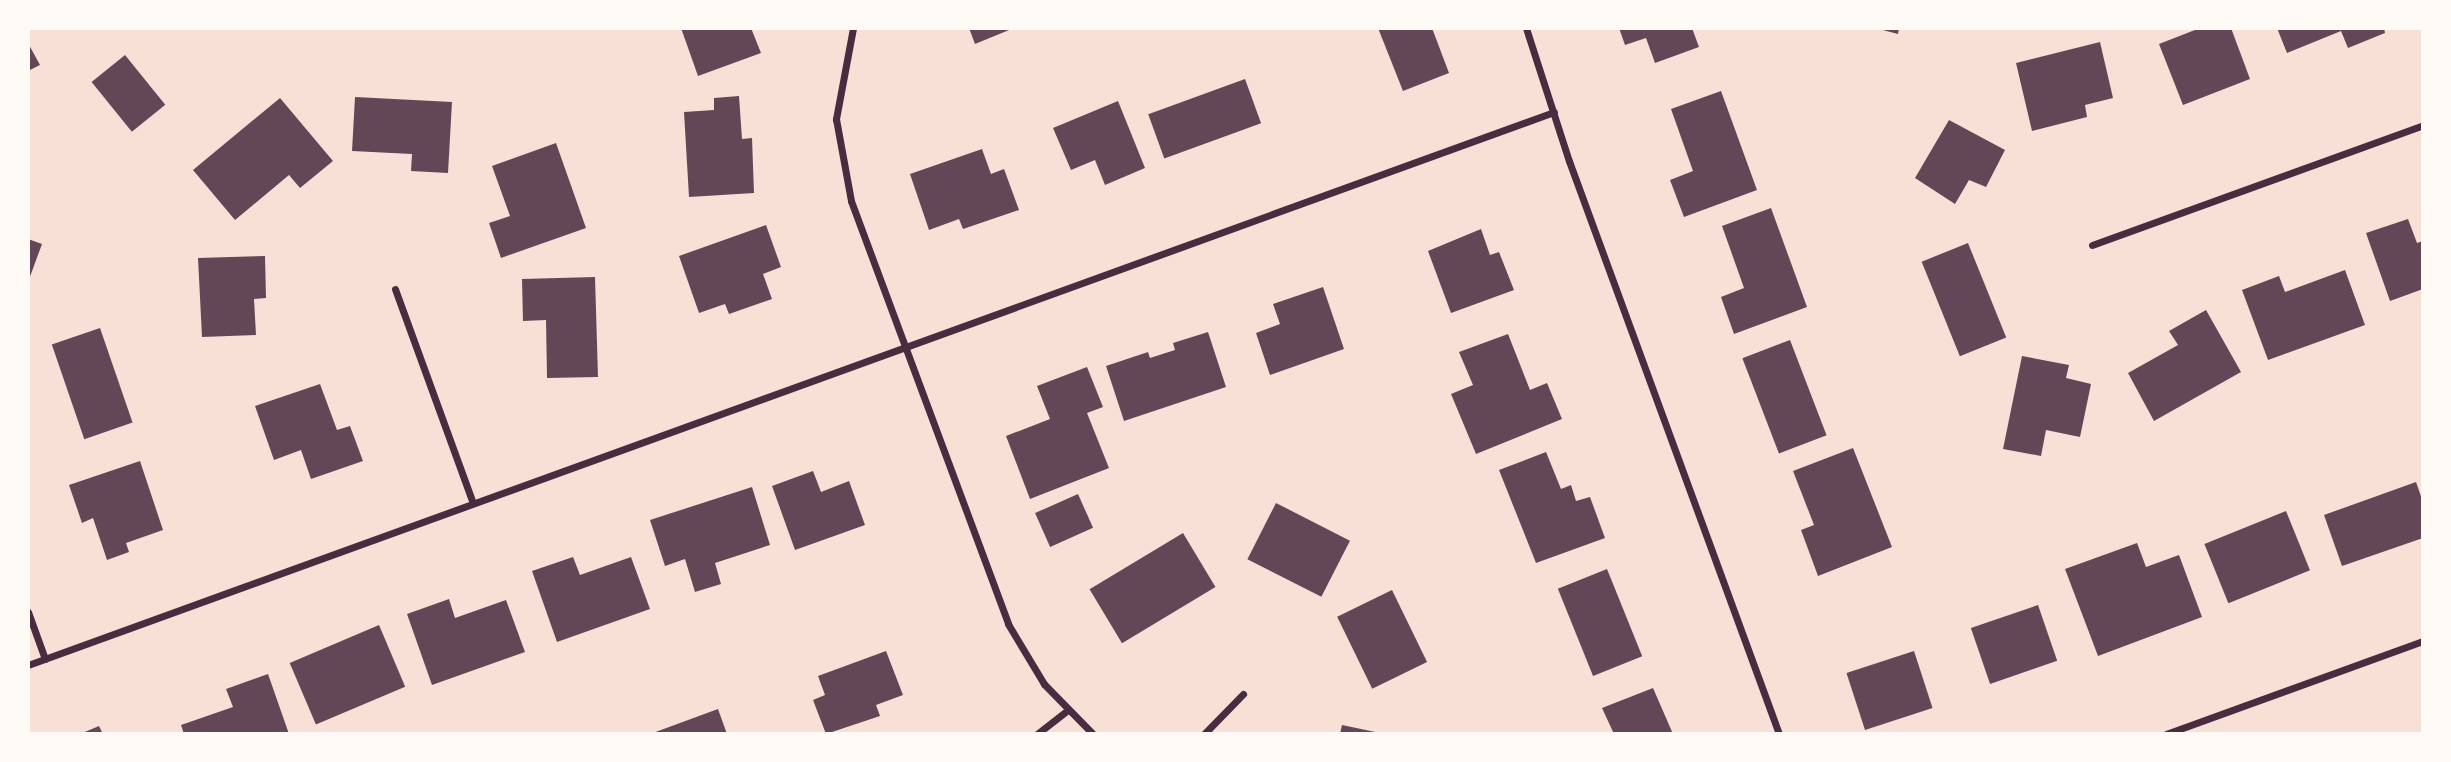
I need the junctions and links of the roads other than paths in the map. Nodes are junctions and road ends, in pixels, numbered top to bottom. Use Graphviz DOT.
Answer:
graph roads {
  1 [pos="853,28"];
  2 [pos="1526,28"];
  3 [pos="1554,112"];
  4 [pos="2423,125"];
  5 [pos="2092,245"];
  6 [pos="395,289"];
  7 [pos="903,347"];
  8 [pos="473,503"];
  9 [pos="28,612"];
  10 [pos="2423,641"];
  11 [pos="45,659"];
  12 [pos="28,665"];
  13 [pos="1243,694"];
  14 [pos="1066,711"];
  15 [pos="1038,734"];
  16 [pos="1093,734"];
  17 [pos="1204,734"];
  18 [pos="1779,734"];
  19 [pos="2166,734"];
  1 -- 7 [label="street"];
  2 -- 3 [label="street"];
  3 -- 7 [label="street"];
  3 -- 18 [label="street"];
  4 -- 5 [label="street"];
  6 -- 8 [label="street"];
  7 -- 8 [label="street"];
  7 -- 14 [label="street"];
  8 -- 11 [label="street"];
  9 -- 11 [label="street"];
  10 -- 19 [label="street"];
  11 -- 12 [label="street"];
  13 -- 17 [label="street"];
  14 -- 15 [label="street"];
  14 -- 16 [label="street"];
}
